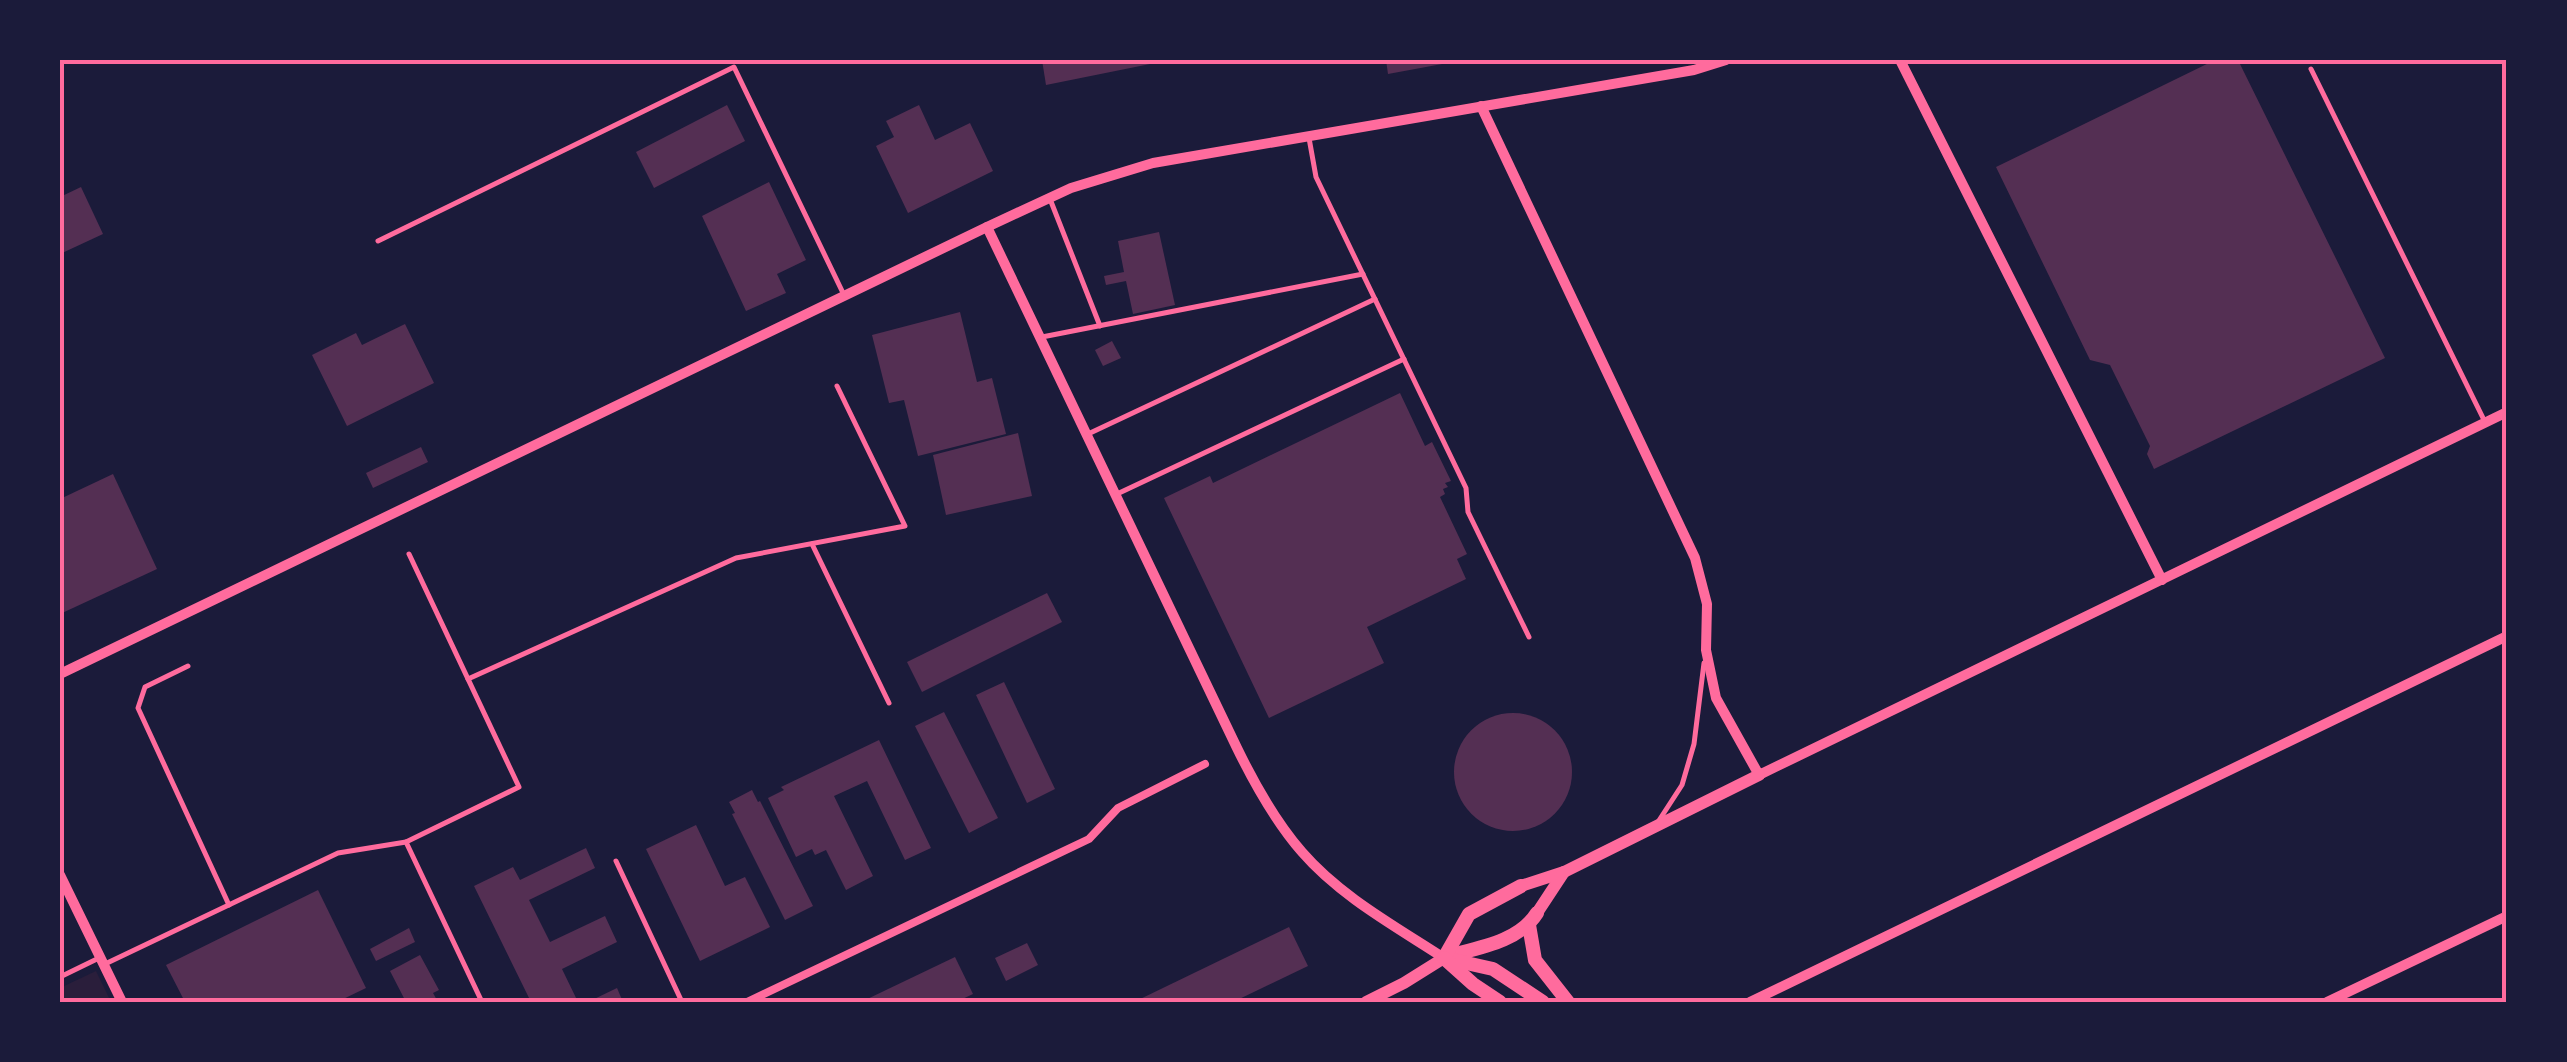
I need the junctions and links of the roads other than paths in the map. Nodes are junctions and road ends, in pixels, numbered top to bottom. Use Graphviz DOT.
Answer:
graph roads {
  1 [pos="731,60"];
  2 [pos="1726,60"];
  3 [pos="1900,60"];
  4 [pos="734,68"];
  5 [pos="2312,69"];
  6 [pos="1481,106"];
  7 [pos="1308,134"];
  8 [pos="1049,198"];
  9 [pos="988,226"];
  10 [pos="378,240"];
  11 [pos="1363,274"];
  12 [pos="844,294"];
  13 [pos="1375,299"];
  14 [pos="1100,326"];
  15 [pos="1040,338"];
  16 [pos="1404,359"];
  17 [pos="838,386"];
  18 [pos="2507,412"];
  19 [pos="2485,422"];
  20 [pos="1087,434"];
  21 [pos="1116,495"];
  22 [pos="812,544"];
  23 [pos="409,554"];
  24 [pos="2162,580"];
  25 [pos="2507,636"];
  26 [pos="1529,637"];
  27 [pos="1706,650"];
  28 [pos="188,666"];
  29 [pos="60,674"];
  30 [pos="468,679"];
  31 [pos="889,703"];
  32 [pos="1205,764"];
  33 [pos="1759,775"];
  34 [pos="1655,827"];
  35 [pos="406,842"];
  36 [pos="616,861"];
  37 [pos="1564,872"];
  38 [pos="60,875"];
  39 [pos="1521,886"];
  40 [pos="229,905"];
  41 [pos="2507,916"];
  42 [pos="1533,919"];
  43 [pos="1444,958"];
  44 [pos="101,962"];
  45 [pos="60,977"];
  46 [pos="122,1002"];
  47 [pos="482,1002"];
  48 [pos="682,1002"];
  49 [pos="746,1002"];
  50 [pos="1366,1002"];
  51 [pos="1500,1002"];
  52 [pos="1543,1002"];
  53 [pos="1568,1002"];
  54 [pos="1750,1002"];
  55 [pos="2327,1002"];
  1 -- 4 [label="lane"];
  2 -- 6 [label="street"];
  3 -- 24 [label="street"];
  4 -- 10 [label="lane"];
  4 -- 12 [label="lane"];
  5 -- 19 [label="lane"];
  6 -- 7 [label="street"];
  6 -- 27 [label="street"];
  7 -- 8 [label="street"];
  7 -- 11 [label="lane"];
  8 -- 9 [label="street"];
  8 -- 14 [label="lane"];
  9 -- 12 [label="street"];
  9 -- 15 [label="street"];
  11 -- 13 [label="lane"];
  11 -- 14 [label="lane"];
  12 -- 29 [label="street"];
  13 -- 16 [label="lane"];
  13 -- 20 [label="lane"];
  14 -- 15 [label="lane"];
  15 -- 20 [label="street"];
  16 -- 21 [label="lane"];
  16 -- 26 [label="lane"];
  17 -- 22 [label="lane"];
  18 -- 19 [label="street"];
  19 -- 24 [label="street"];
  20 -- 21 [label="street"];
  21 -- 43 [label="street"];
  22 -- 30 [label="lane"];
  22 -- 31 [label="lane"];
  23 -- 30 [label="lane"];
  24 -- 33 [label="street"];
  25 -- 54 [label="street"];
  27 -- 33 [label="street"];
  27 -- 34 [label="lane"];
  28 -- 40 [label="lane"];
  30 -- 35 [label="lane"];
  32 -- 49 [label="street"];
  33 -- 34 [label="street"];
  34 -- 37 [label="street"];
  35 -- 40 [label="lane"];
  35 -- 47 [label="lane"];
  36 -- 48 [label="lane"];
  37 -- 39 [label="street"];
  37 -- 42 [label="street"];
  38 -- 44 [label="street"];
  39 -- 43 [label="main road"];
  40 -- 44 [label="lane"];
  41 -- 55 [label="street"];
  42 -- 43 [label="main road"];
  42 -- 53 [label="main road"];
  43 -- 50 [label="street"];
  43 -- 51 [label="main road"];
  43 -- 52 [label="main road"];
  44 -- 45 [label="lane"];
  44 -- 46 [label="street"];
}
